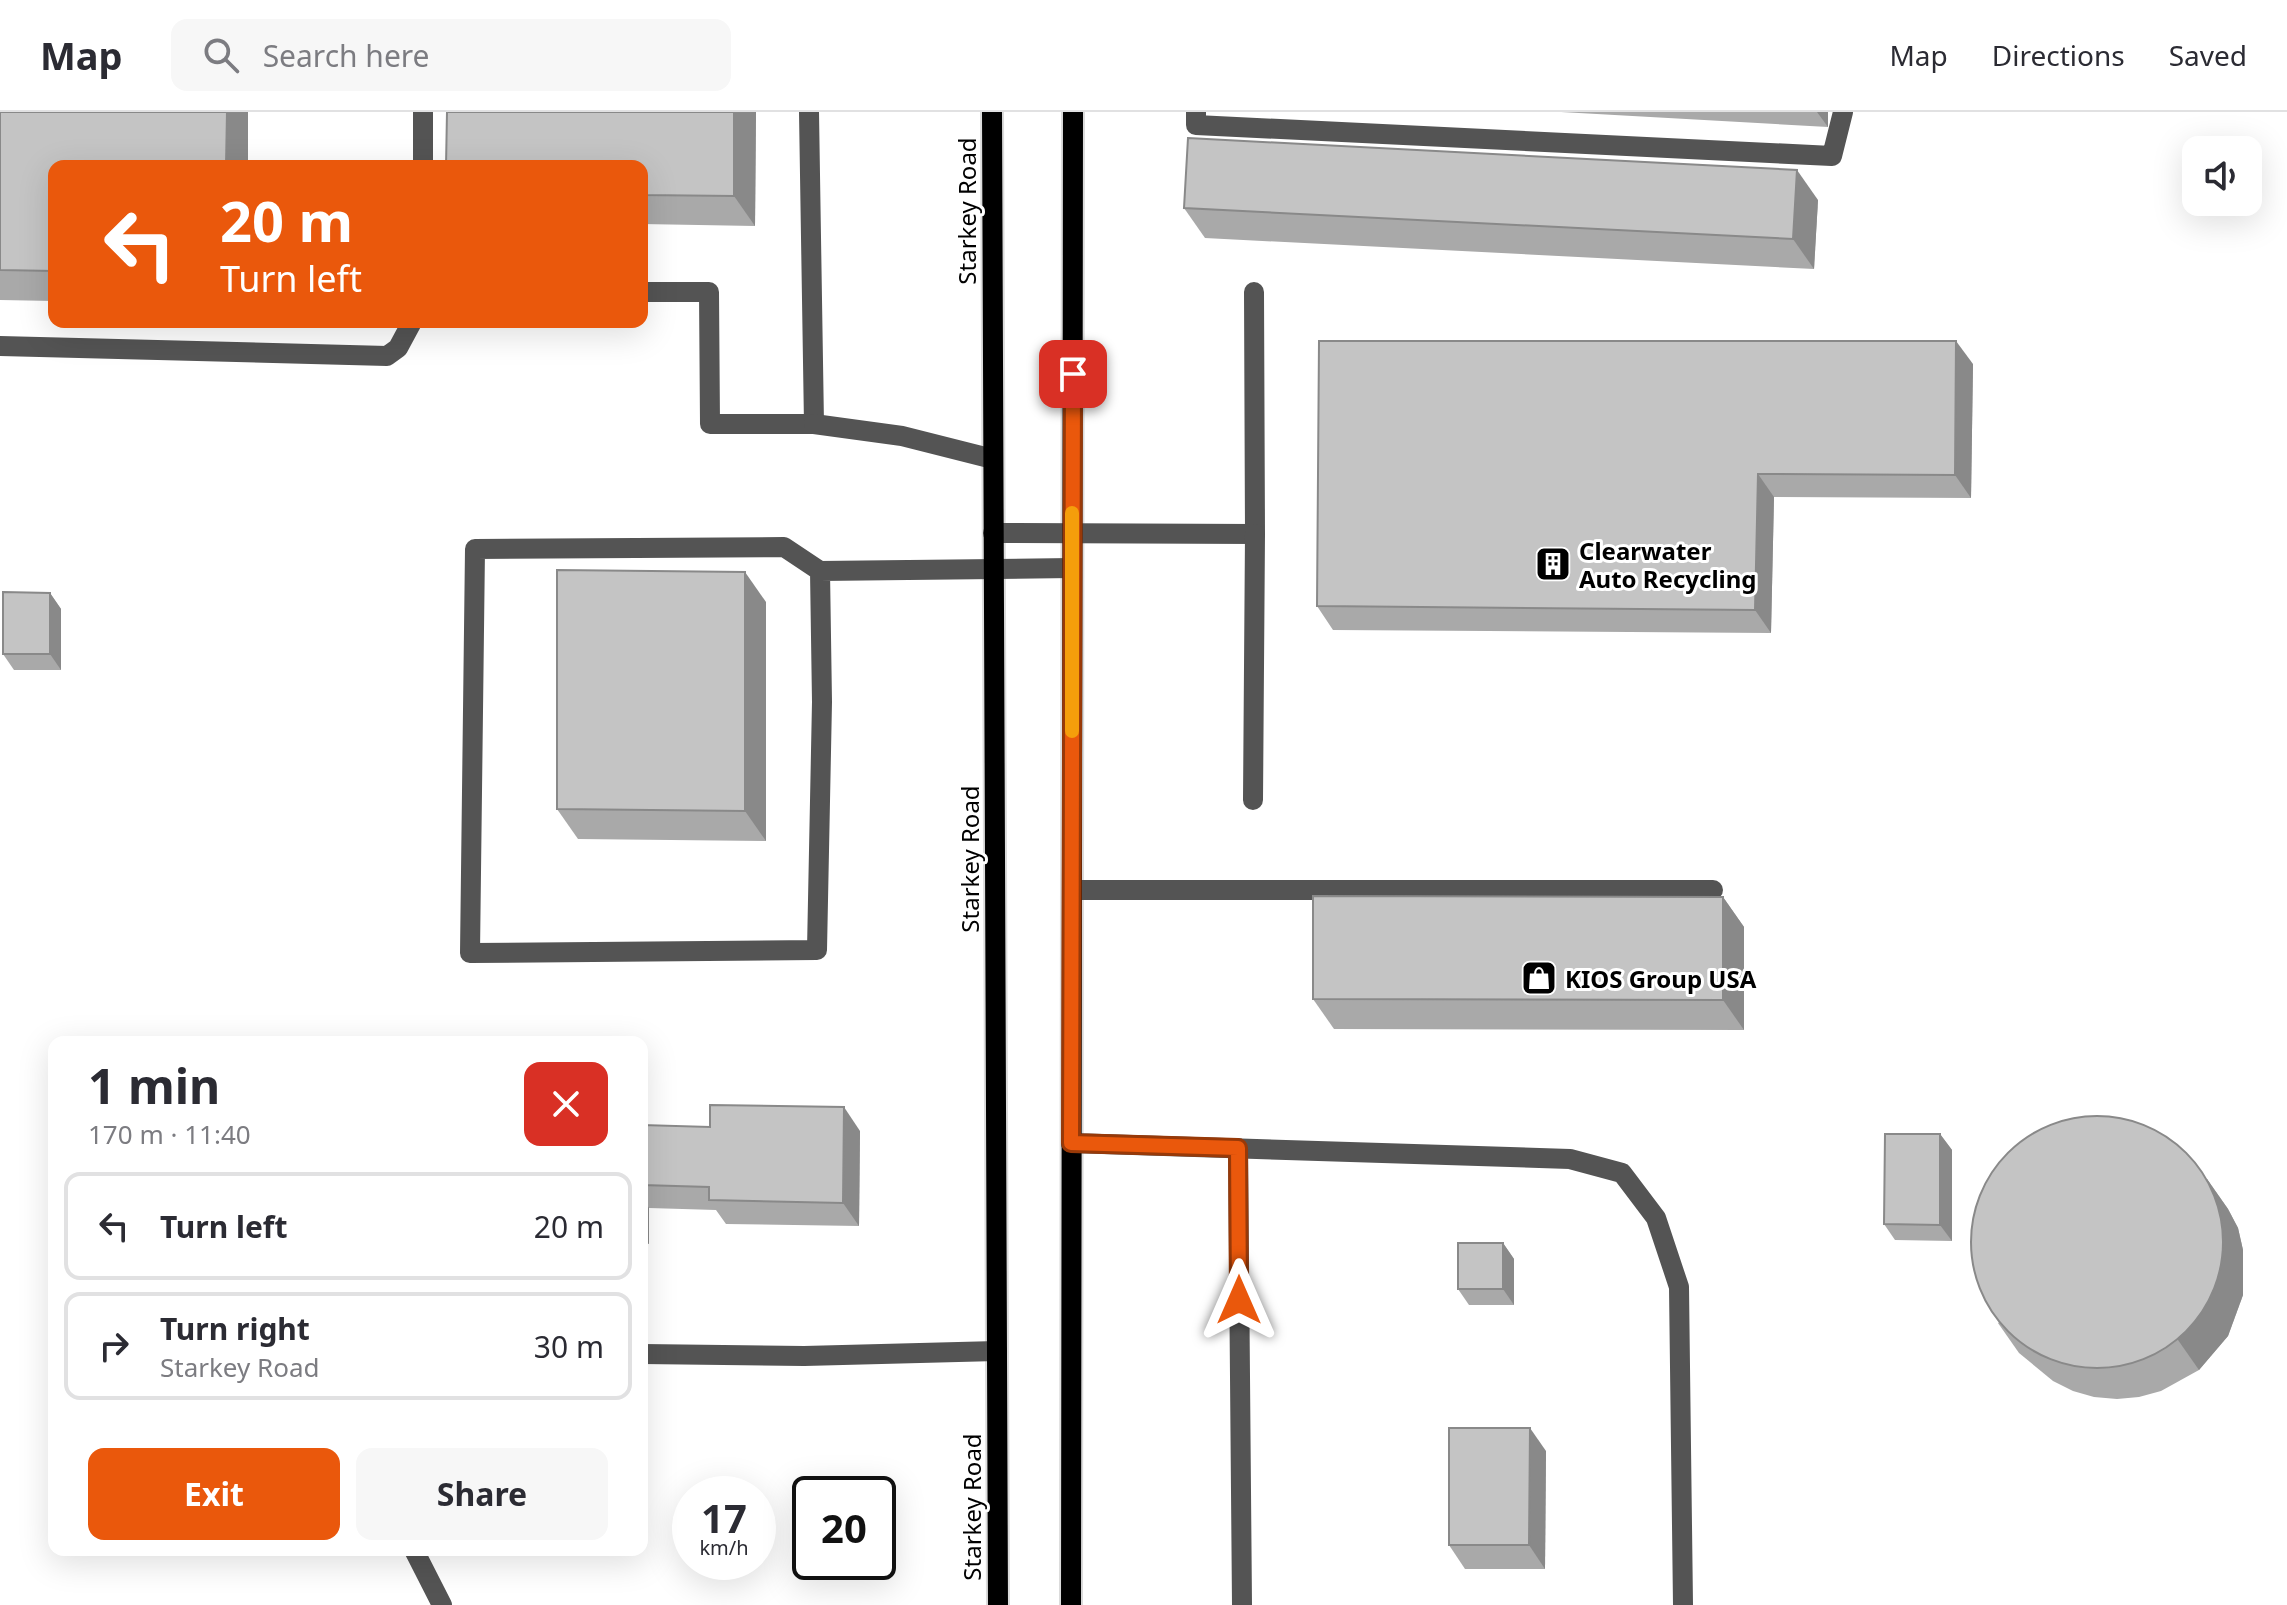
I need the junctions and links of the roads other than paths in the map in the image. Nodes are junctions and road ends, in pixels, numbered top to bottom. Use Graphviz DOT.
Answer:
graph roads {
  1 [pos="423,112"];
  2 [pos="809,112"];
  3 [pos="992,112"];
  4 [pos="1073,112"];
  5 [pos="1196,112"];
  6 [pos="1843,112"];
  7 [pos="423,160"];
  8 [pos="648,292"];
  9 [pos="1254,292"];
  10 [pos="409,328"];
  11 [pos="0,346"];
  12 [pos="814,424"];
  13 [pos="993,459"];
  14 [pos="993,533"];
  15 [pos="1072,533"];
  16 [pos="1255,534"];
  17 [pos="994,568"];
  18 [pos="1072,568"];
  19 [pos="820,571"];
  20 [pos="1253,800"];
  21 [pos="1072,890"];
  22 [pos="1713,890"];
  23 [pos="1071,1143"];
  24 [pos="1238,1148"];
  25 [pos="997,1351"];
  26 [pos="648,1354"];
  27 [pos="417,1556"];
  28 [pos="442,1605"];
  29 [pos="998,1605"];
  30 [pos="1071,1605"];
  31 [pos="1242,1605"];
  32 [pos="1683,1605"];
  1 -- 7 [label="lane"];
  2 -- 12 [label="lane"];
  3 -- 13 [label="main road, Starkey Road"];
  4 -- 15 [label="main road"];
  5 -- 6 [label="lane"];
  8 -- 12 [label="lane"];
  9 -- 16 [label="lane"];
  10 -- 11 [label="lane"];
  12 -- 13 [label="lane"];
  13 -- 14 [label="main road, Starkey Road"];
  14 -- 15 [label="lane"];
  14 -- 17 [label="main road, Starkey Road"];
  15 -- 16 [label="lane"];
  15 -- 18 [label="main road"];
  16 -- 20 [label="lane"];
  17 -- 18 [label="lane"];
  17 -- 19 [label="lane"];
  17 -- 25 [label="main road, Starkey Road"];
  18 -- 21 [label="main road"];
  19 -- 19 [label="lane"];
  21 -- 22 [label="lane"];
  21 -- 23 [label="main road"];
  23 -- 24 [label="lane"];
  23 -- 30 [label="main road"];
  24 -- 31 [label="lane"];
  24 -- 32 [label="lane"];
  25 -- 26 [label="lane"];
  25 -- 29 [label="main road, Starkey Road"];
  27 -- 28 [label="lane"];
}
